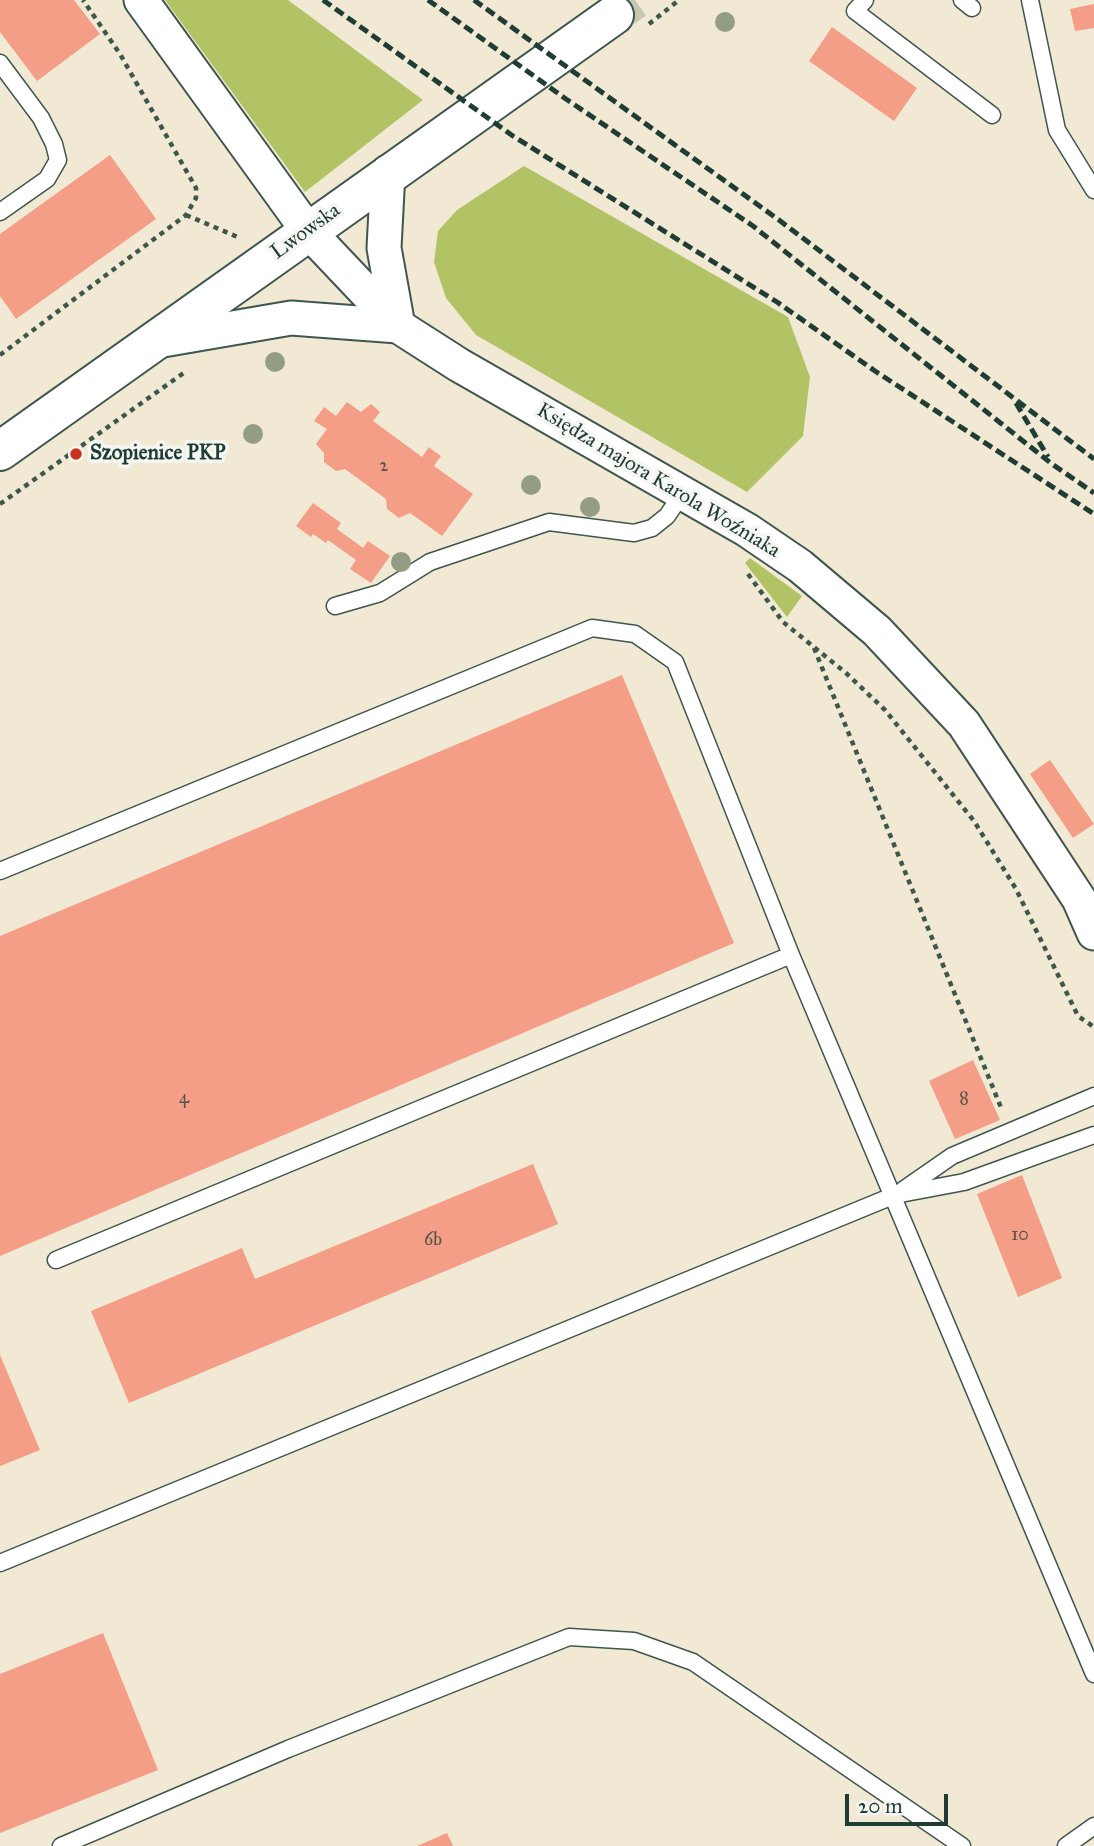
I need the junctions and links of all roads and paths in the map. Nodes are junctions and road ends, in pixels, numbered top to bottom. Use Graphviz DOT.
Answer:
graph roads {
  1 [pos="83,0"];
  2 [pos="141,0"];
  3 [pos="679,0"];
  4 [pos="865,0"];
  5 [pos="1030,0"];
  6 [pos="630,21"];
  7 [pos="0,63"];
  8 [pos="992,115"];
  9 [pos="388,172"];
  10 [pos="1094,190"];
  11 [pos="0,212"];
  12 [pos="186,215"];
  13 [pos="308,231"];
  14 [pos="238,236"];
  15 [pos="398,326"];
  16 [pos="153,342"];
  17 [pos="0,355"];
  18 [pos="192,367"];
  19 [pos="0,451"];
  20 [pos="684,491"];
  21 [pos="0,503"];
  22 [pos="742,565"];
  23 [pos="335,606"];
  24 [pos="814,647"];
  25 [pos="0,872"];
  26 [pos="1094,933"];
  27 [pos="791,955"];
  28 [pos="1094,1027"];
  29 [pos="1094,1096"];
  30 [pos="1011,1133"];
  31 [pos="1094,1135"];
  32 [pos="895,1195"];
  33 [pos="56,1260"];
  34 [pos="0,1563"];
  35 [pos="1094,1674"];
  36 [pos="1094,1826"];
  37 [pos="61,1846"];
  38 [pos="962,1846"];
  39 [pos="1066,1846"];
  1 -- 12 [label="path"];
  2 -- 13 [label="street, Księdza majora Karola Woźniaka"];
  3 -- 6 [label="path"];
  4 -- 8 [label="lane"];
  5 -- 10 [label="lane"];
  6 -- 9 [label="street, Lwowska"];
  7 -- 11 [label="lane"];
  9 -- 13 [label="street, Lwowska"];
  9 -- 15 [label="street"];
  12 -- 14 [label="path"];
  12 -- 17 [label="path"];
  13 -- 15 [label="street, Księdza majora Karola Woźniaka"];
  13 -- 16 [label="street, Lwowska"];
  15 -- 16 [label="street, Księdza majora Karola Woźniaka"];
  15 -- 20 [label="street, Księdza majora Karola Woźniaka"];
  16 -- 19 [label="street, Lwowska"];
  18 -- 21 [label="path"];
  20 -- 23 [label="lane"];
  20 -- 26 [label="street, Księdza majora Karola Woźniaka"];
  22 -- 24 [label="path"];
  24 -- 28 [label="path"];
  24 -- 30 [label="path"];
  25 -- 27 [label="lane"];
  27 -- 32 [label="lane"];
  27 -- 33 [label="lane"];
  29 -- 30 [label="lane"];
  30 -- 32 [label="lane"];
  31 -- 32 [label="lane"];
  32 -- 34 [label="lane"];
  32 -- 35 [label="lane"];
  36 -- 39 [label="lane"];
  37 -- 38 [label="lane"];
}
